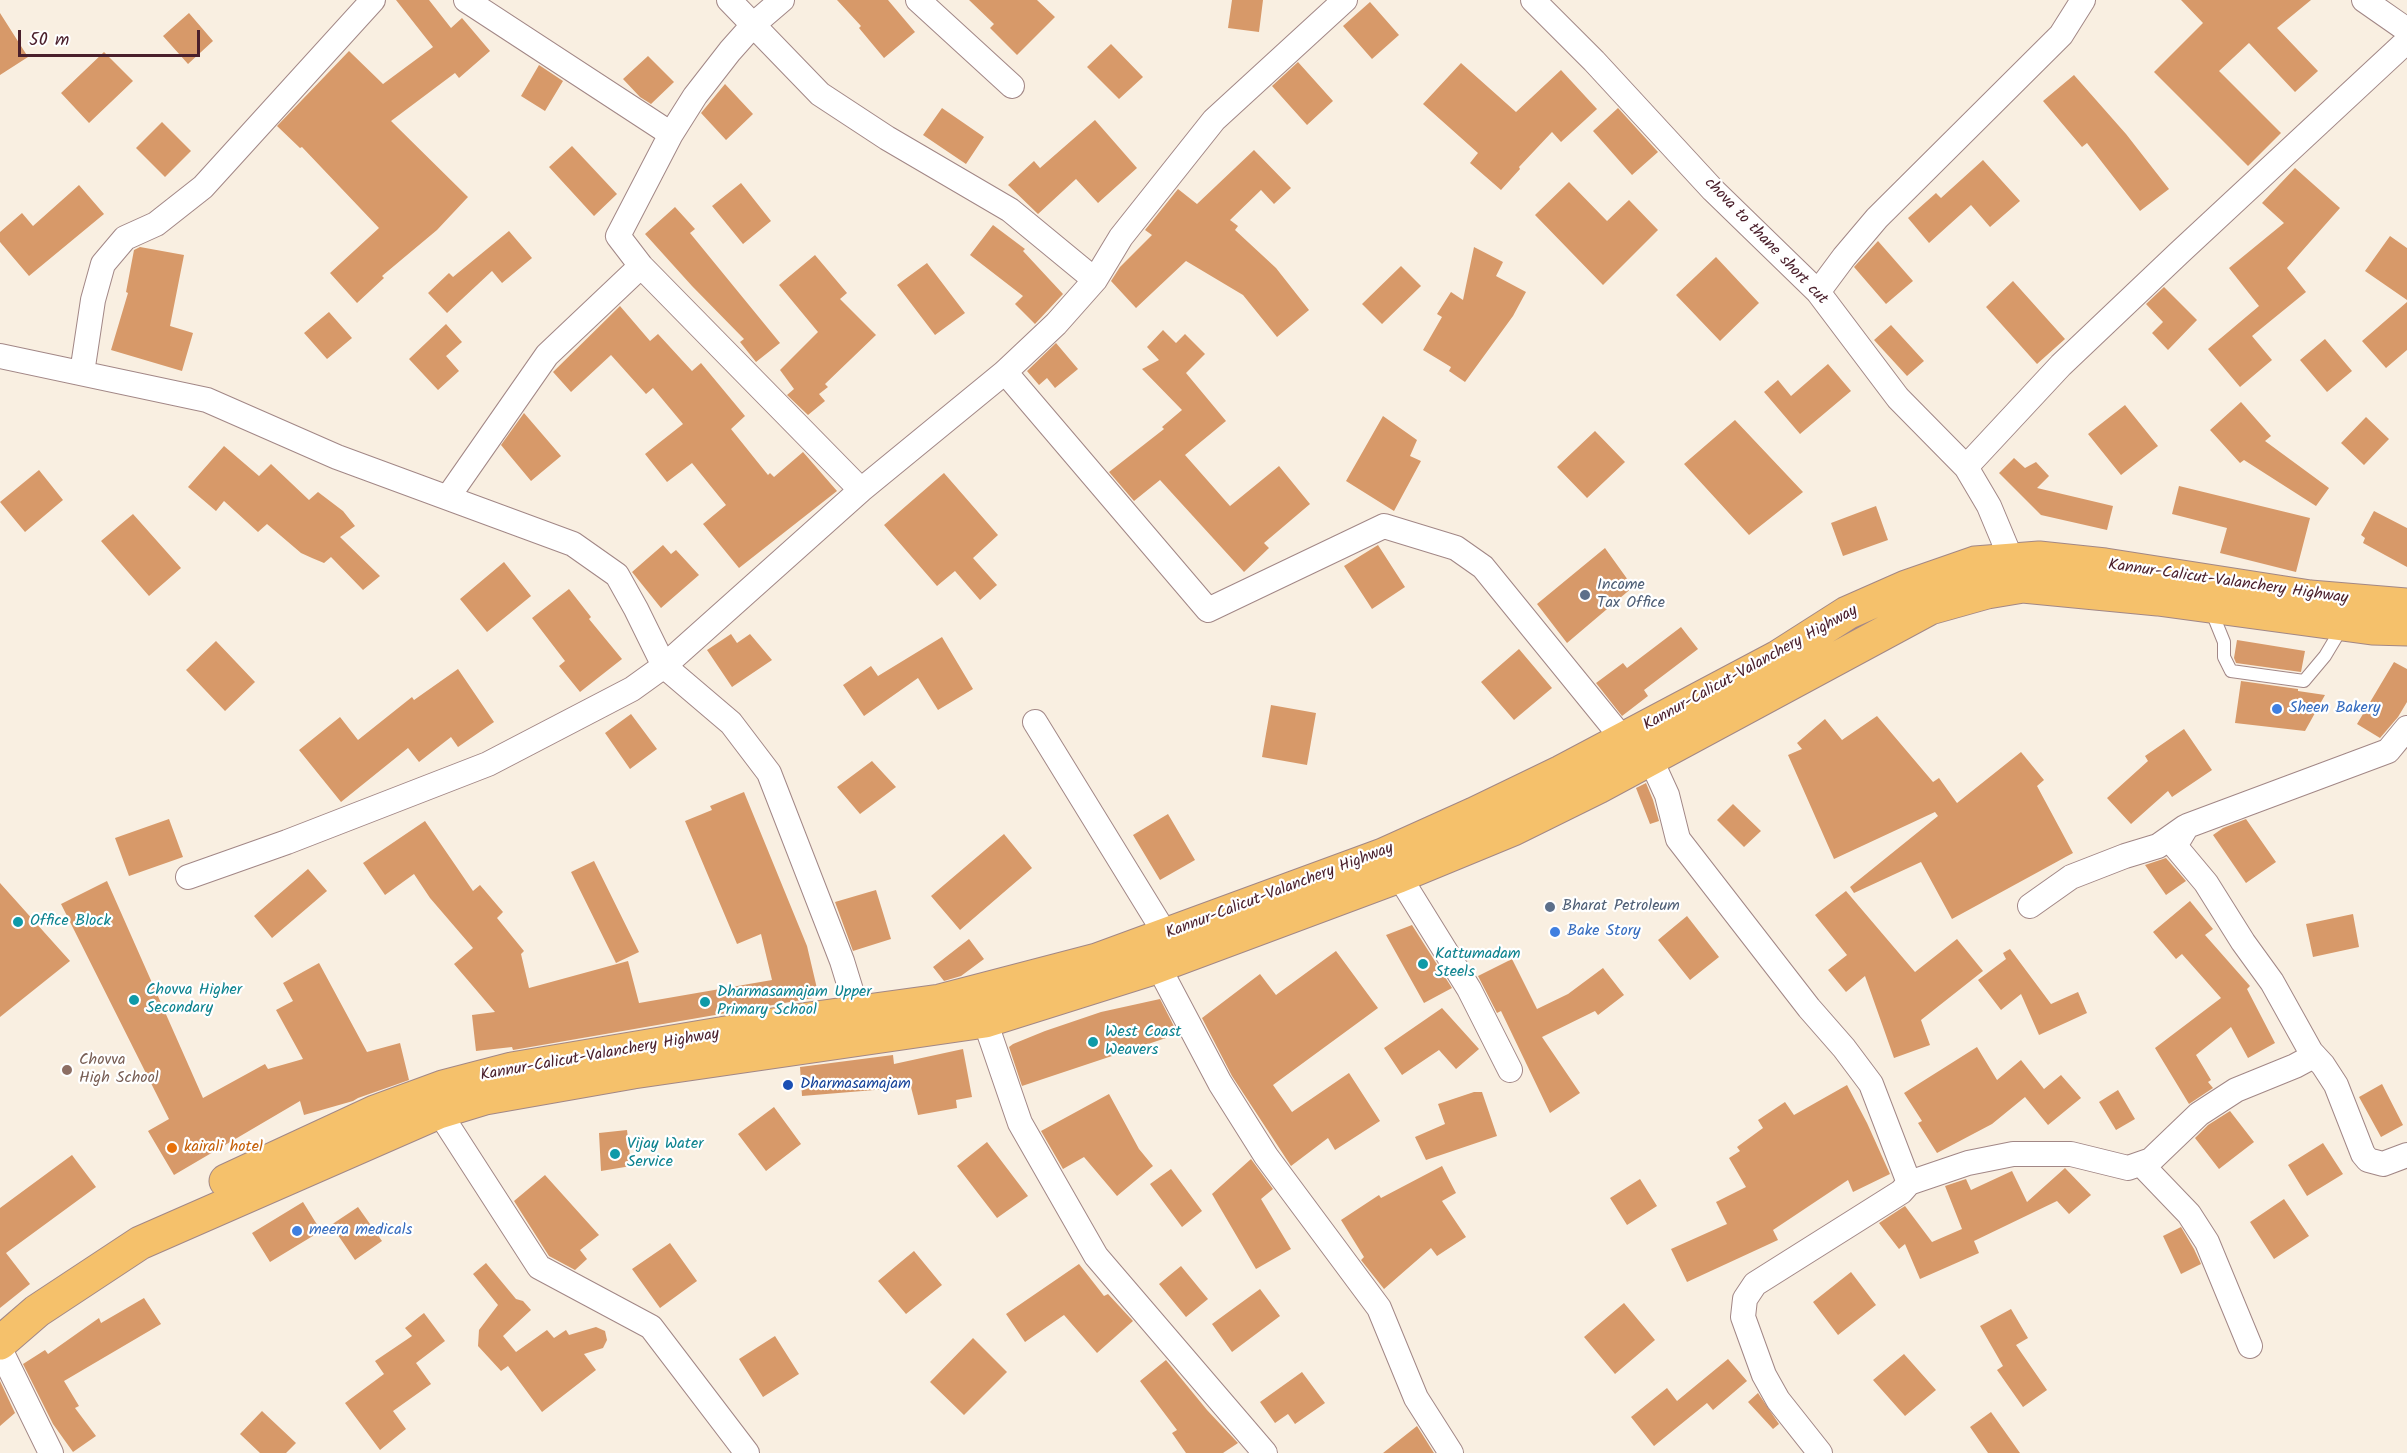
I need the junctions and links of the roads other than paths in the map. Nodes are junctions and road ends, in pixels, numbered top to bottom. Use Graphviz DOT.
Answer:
graph roads {
  1 [pos="373,0"];
  2 [pos="466,0"];
  3 [pos="729,0"];
  4 [pos="782,0"];
  5 [pos="918,0"];
  6 [pos="1345,0"];
  7 [pos="1533,0"];
  8 [pos="2083,0"];
  9 [pos="2364,0"];
  10 [pos="753,24"];
  11 [pos="2407,30"];
  12 [pos="2407,41"];
  13 [pos="1012,86"];
  14 [pos="671,134"];
  15 [pos="641,266"];
  16 [pos="1095,280"];
  17 [pos="1818,292"];
  18 [pos="0,356"];
  19 [pos="1005,372"];
  20 [pos="82,373"];
  21 [pos="1966,467"];
  22 [pos="861,490"];
  23 [pos="448,497"];
  24 [pos="2012,561"];
  25 [pos="2407,605"];
  26 [pos="2209,606"];
  27 [pos="2344,624"];
  28 [pos="2407,629"];
  29 [pos="664,666"];
  30 [pos="1035,722"];
  31 [pos="2407,728"];
  32 [pos="1623,740"];
  33 [pos="1651,760"];
  34 [pos="1592,773"];
  35 [pos="2187,826"];
  36 [pos="1399,876"];
  37 [pos="188,878"];
  38 [pos="2030,906"];
  39 [pos="1162,950"];
  40 [pos="985,1021"];
  41 [pos="861,1026"];
  42 [pos="2311,1052"];
  43 [pos="1510,1070"];
  44 [pos="439,1112"];
  45 [pos="2407,1155"];
  46 [pos="2141,1164"];
  47 [pos="1909,1183"];
  48 [pos="140,1243"];
  49 [pos="0,1343"];
  50 [pos="2250,1346"];
  51 [pos="0,1349"];
  52 [pos="51,1453"];
  53 [pos="747,1453"];
  54 [pos="1265,1453"];
  55 [pos="1451,1453"];
  56 [pos="1820,1453"];
  1 -- 20 [label="street"];
  2 -- 14 [label="street"];
  3 -- 10 [label="street"];
  4 -- 10 [label="street"];
  5 -- 13 [label="street"];
  6 -- 16 [label="street"];
  7 -- 17 [label="street, chova to thane short cut"];
  8 -- 17 [label="street"];
  9 -- 11 [label="street"];
  10 -- 14 [label="street"];
  10 -- 16 [label="street"];
  12 -- 21 [label="street"];
  14 -- 15 [label="street"];
  15 -- 22 [label="street"];
  15 -- 23 [label="street"];
  16 -- 19 [label="street"];
  17 -- 21 [label="street, chova to thane short cut"];
  18 -- 20 [label="street"];
  19 -- 22 [label="street"];
  19 -- 32 [label="street"];
  20 -- 23 [label="street"];
  21 -- 24 [label="street, chova to thane short cut"];
  22 -- 29 [label="street"];
  23 -- 29 [label="street"];
  24 -- 25 [label="highway, Kannur-Calicut-Valanchery Highway"];
  24 -- 32 [label="highway, Kannur-Calicut-Valanchery Highway"];
  26 -- 27 [label="highway, Kannur-Calicut-Valanchery Highway"];
  26 -- 27 [label="lane"];
  26 -- 33 [label="highway, Kannur-Calicut-Valanchery Highway"];
  27 -- 28 [label="highway, Kannur-Calicut-Valanchery Highway"];
  29 -- 37 [label="street"];
  29 -- 41 [label="street"];
  30 -- 39 [label="street"];
  31 -- 35 [label="street"];
  32 -- 34 [label="highway, Kannur-Calicut-Valanchery Highway"];
  33 -- 34 [label="highway, Kannur-Calicut-Valanchery Highway"];
  33 -- 47 [label="street"];
  34 -- 36 [label="highway, Kannur-Calicut-Valanchery Highway"];
  34 -- 39 [label="highway, Kannur-Calicut-Valanchery Highway"];
  35 -- 38 [label="street"];
  35 -- 42 [label="street"];
  36 -- 39 [label="highway, Kannur-Calicut-Valanchery Highway"];
  36 -- 43 [label="street"];
  39 -- 40 [label="highway, Kannur-Calicut-Valanchery Highway"];
  39 -- 41 [label="highway, Kannur-Calicut-Valanchery Highway"];
  39 -- 55 [label="street"];
  40 -- 41 [label="highway, Kannur-Calicut-Valanchery Highway"];
  40 -- 54 [label="street"];
  41 -- 44 [label="highway, Kannur-Calicut-Valanchery Highway"];
  41 -- 48 [label="highway, Kannur-Calicut-Valanchery Highway"];
  42 -- 45 [label="street"];
  42 -- 46 [label="street"];
  44 -- 48 [label="highway, Kannur-Calicut-Valanchery Highway"];
  44 -- 53 [label="street"];
  46 -- 47 [label="street"];
  46 -- 50 [label="street"];
  47 -- 56 [label="street"];
  48 -- 49 [label="highway, Kannur-Calicut-Valanchery Highway"];
  51 -- 52 [label="street"];
}
